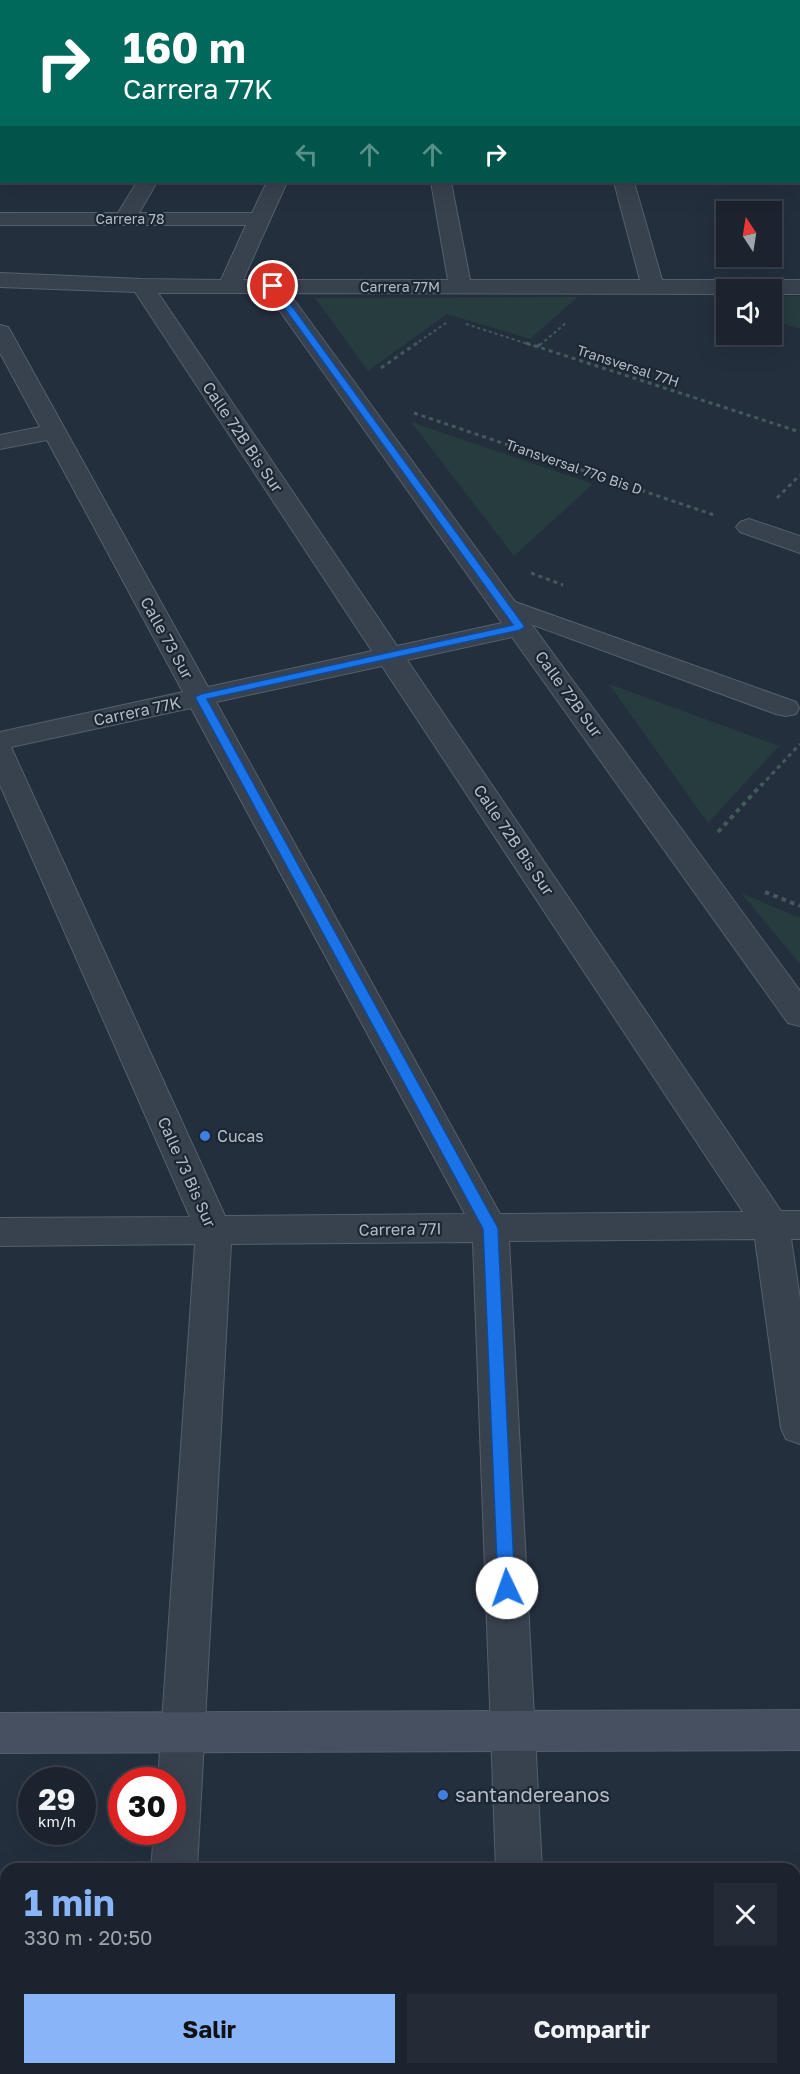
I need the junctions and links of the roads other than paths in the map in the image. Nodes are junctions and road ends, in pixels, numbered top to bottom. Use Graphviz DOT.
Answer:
graph roads {
  1 [pos="146,183"];
  2 [pos="278,183"];
  3 [pos="441,183"];
  4 [pos="624,183"];
  5 [pos="0,219"];
  6 [pos="124,219"];
  7 [pos="260,219"];
  8 [pos="0,280"];
  9 [pos="142,286"];
  10 [pos="229,286"];
  11 [pos="273,286"];
  12 [pos="460,287"];
  13 [pos="653,287"];
  14 [pos="800,287"];
  15 [pos="0,332"];
  16 [pos="53,432"];
  17 [pos="0,442"];
  18 [pos="749,526"];
  19 [pos="800,545"];
  20 [pos="512,616"];
  21 [pos="390,655"];
  22 [pos="201,697"];
  23 [pos="786,708"];
  24 [pos="0,741"];
  25 [pos="0,753"];
  26 [pos="800,1015"];
  27 [pos="786,1225"];
  28 [pos="490,1228"];
  29 [pos="214,1231"];
  30 [pos="0,1232"];
  31 [pos="800,1428"];
  32 [pos="800,1730"];
  33 [pos="513,1731"];
  34 [pos="0,1733"];
  35 [pos="182,1734"];
  36 [pos="174,1863"];
  37 [pos="519,1863"];
  1 -- 6 [label="street"];
  2 -- 7 [label="street"];
  3 -- 12 [label="street"];
  4 -- 13 [label="street"];
  5 -- 6 [label="street, Carrera 78"];
  6 -- 7 [label="street, Carrera 78"];
  7 -- 10 [label="street"];
  8 -- 9 [label="street, Carrera 77M"];
  9 -- 10 [label="street, Carrera 77M"];
  9 -- 21 [label="street, Calle 72B Bis Sur"];
  10 -- 11 [label="street, Carrera 77M"];
  11 -- 12 [label="street, Carrera 77M"];
  11 -- 20 [label="street, Calle 72B Sur"];
  12 -- 13 [label="street, Carrera 77M"];
  13 -- 14 [label="street, Carrera 77M"];
  15 -- 16 [label="street, Calle 73 Sur"];
  16 -- 17 [label="street"];
  16 -- 22 [label="street, Calle 73 Sur"];
  18 -- 19 [label="street"];
  20 -- 21 [label="street, Carrera 77K"];
  20 -- 23 [label="lane"];
  20 -- 26 [label="street, Calle 72B Sur"];
  21 -- 22 [label="street, Carrera 77K"];
  21 -- 27 [label="street, Calle 72B Bis Sur"];
  22 -- 24 [label="street, Carrera 77K"];
  22 -- 28 [label="street, Calle 73 Sur"];
  25 -- 29 [label="street, Calle 73 Bis Sur"];
  27 -- 28 [label="street, Carrera 77I"];
  27 -- 31 [label="street, Calle 72B Bis Sur"];
  28 -- 29 [label="street, Carrera 77I"];
  28 -- 33 [label="street, Calle 73 Sur"];
  29 -- 30 [label="street, Carrera 77I"];
  29 -- 35 [label="street, Calle 73 Bis Sur"];
  32 -- 33 [label="street"];
  33 -- 35 [label="street"];
  33 -- 37 [label="street, Calle 73 Sur"];
  34 -- 35 [label="street"];
  35 -- 36 [label="street, Calle 73 Bis Sur"];
}
